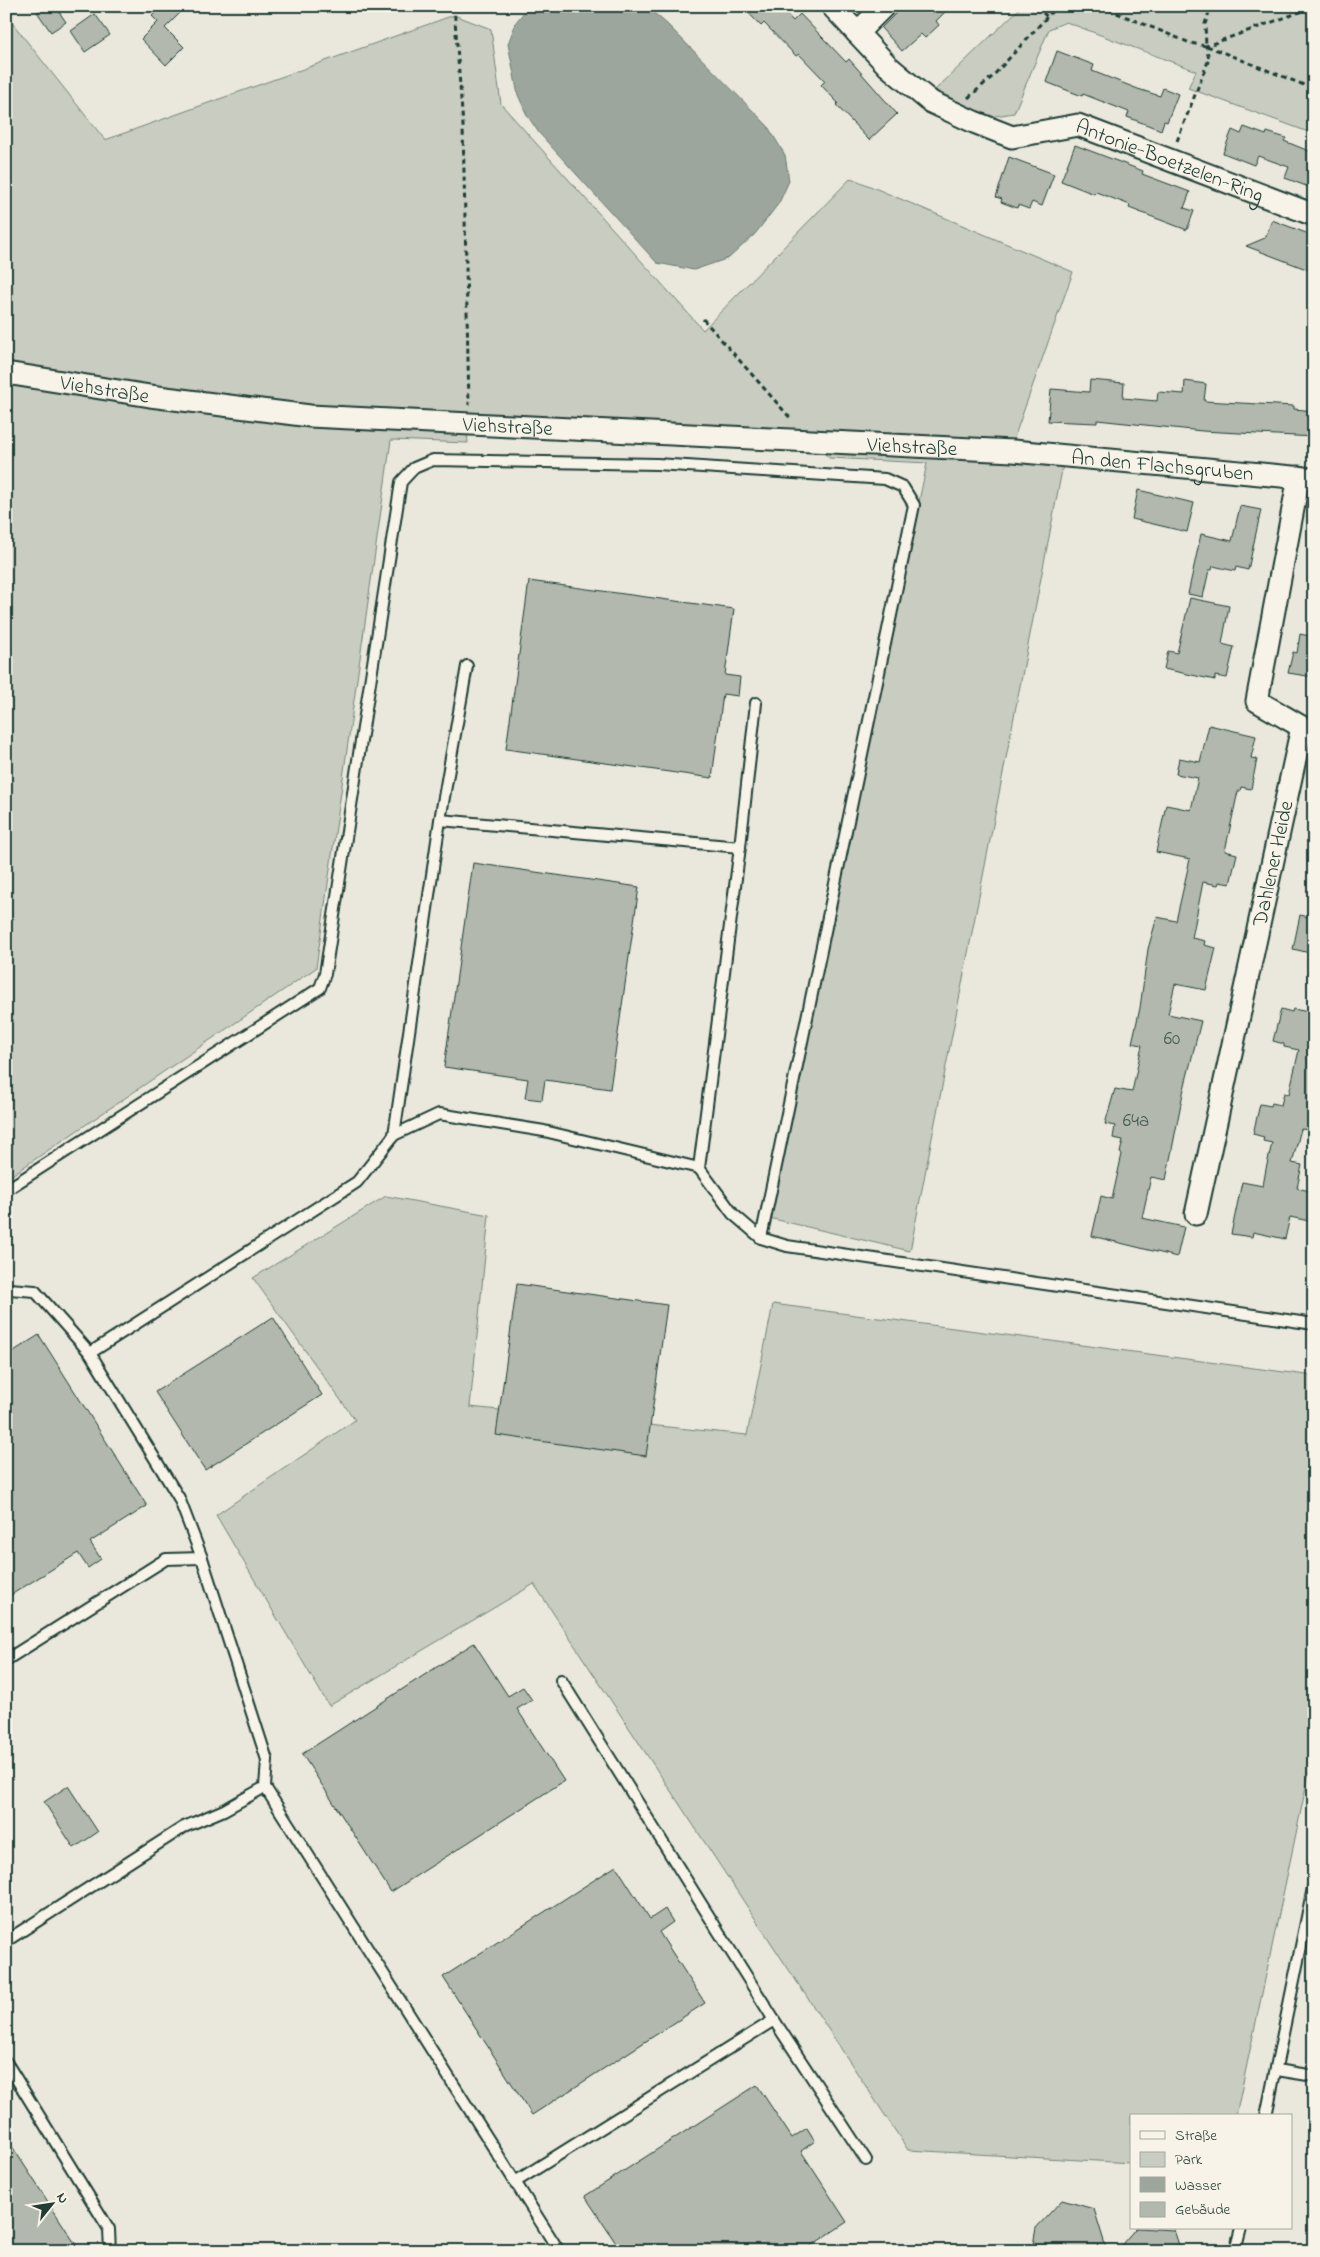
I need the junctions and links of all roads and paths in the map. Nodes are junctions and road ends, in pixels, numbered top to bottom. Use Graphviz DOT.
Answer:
graph roads {
  1 [pos="454,6"];
  2 [pos="832,6"];
  3 [pos="884,6"];
  4 [pos="1037,6"];
  5 [pos="1057,6"];
  6 [pos="1100,6"];
  7 [pos="1115,6"];
  8 [pos="1211,6"];
  9 [pos="1314,7"];
  10 [pos="1112,11"];
  11 [pos="1047,17"];
  12 [pos="857,33"];
  13 [pos="1206,46"];
  14 [pos="1314,89"];
  15 [pos="952,112"];
  16 [pos="1170,160"];
  17 [pos="1314,215"];
  18 [pos="703,319"];
  19 [pos="6,373"];
  20 [pos="470,423"];
  21 [pos="798,426"];
  22 [pos="1013,451"];
  23 [pos="1306,478"];
  24 [pos="467,666"];
  25 [pos="756,703"];
  26 [pos="440,820"];
  27 [pos="740,848"];
  28 [pos="394,1135"];
  29 [pos="699,1168"];
  30 [pos="6,1190"];
  31 [pos="1196,1214"];
  32 [pos="761,1238"];
  33 [pos="6,1291"];
  34 [pos="1314,1324"];
  35 [pos="90,1353"];
  36 [pos="202,1558"];
  37 [pos="6,1660"];
  38 [pos="561,1680"];
  39 [pos="265,1787"];
  40 [pos="1314,1883"];
  41 [pos="6,1941"];
  42 [pos="774,2020"];
  43 [pos="6,2062"];
  44 [pos="1277,2070"];
  45 [pos="1314,2076"];
  46 [pos="1266,2114"];
  47 [pos="866,2160"];
  48 [pos="515,2182"];
  49 [pos="1240,2230"];
  50 [pos="110,2251"];
  51 [pos="559,2251"];
  52 [pos="1235,2251"];
  1 -- 20 [label="path"];
  2 -- 12 [label="street, Antonie-Boetzelen-Ring"];
  3 -- 12 [label="street"];
  4 -- 11 [label="path"];
  5 -- 11 [label="path"];
  6 -- 10 [label="path"];
  7 -- 10 [label="path"];
  8 -- 13 [label="path"];
  9 -- 13 [label="path"];
  10 -- 13 [label="path"];
  11 -- 15 [label="path"];
  12 -- 15 [label="street, Antonie-Boetzelen-Ring"];
  13 -- 14 [label="path"];
  13 -- 16 [label="path"];
  15 -- 16 [label="street, Antonie-Boetzelen-Ring"];
  16 -- 17 [label="street, Antonie-Boetzelen-Ring"];
  18 -- 21 [label="path"];
  19 -- 20 [label="street, Viehstraße"];
  20 -- 22 [label="street, Viehstraße"];
  22 -- 23 [label="street, An den Flachsgruben"];
  23 -- 31 [label="street, Dahlener Heide"];
  24 -- 26 [label="lane"];
  25 -- 27 [label="lane"];
  26 -- 27 [label="lane"];
  26 -- 28 [label="lane"];
  27 -- 29 [label="lane"];
  28 -- 29 [label="lane"];
  28 -- 35 [label="lane"];
  29 -- 32 [label="lane"];
  30 -- 32 [label="lane"];
  32 -- 34 [label="lane"];
  33 -- 35 [label="lane"];
  35 -- 36 [label="lane"];
  36 -- 37 [label="lane"];
  36 -- 39 [label="lane"];
  38 -- 42 [label="lane"];
  39 -- 41 [label="lane"];
  39 -- 48 [label="lane"];
  40 -- 44 [label="lane"];
  42 -- 47 [label="lane"];
  42 -- 48 [label="lane"];
  43 -- 50 [label="lane"];
  44 -- 45 [label="lane"];
  44 -- 46 [label="lane"];
  48 -- 51 [label="lane"];
  49 -- 52 [label="lane"];
}
